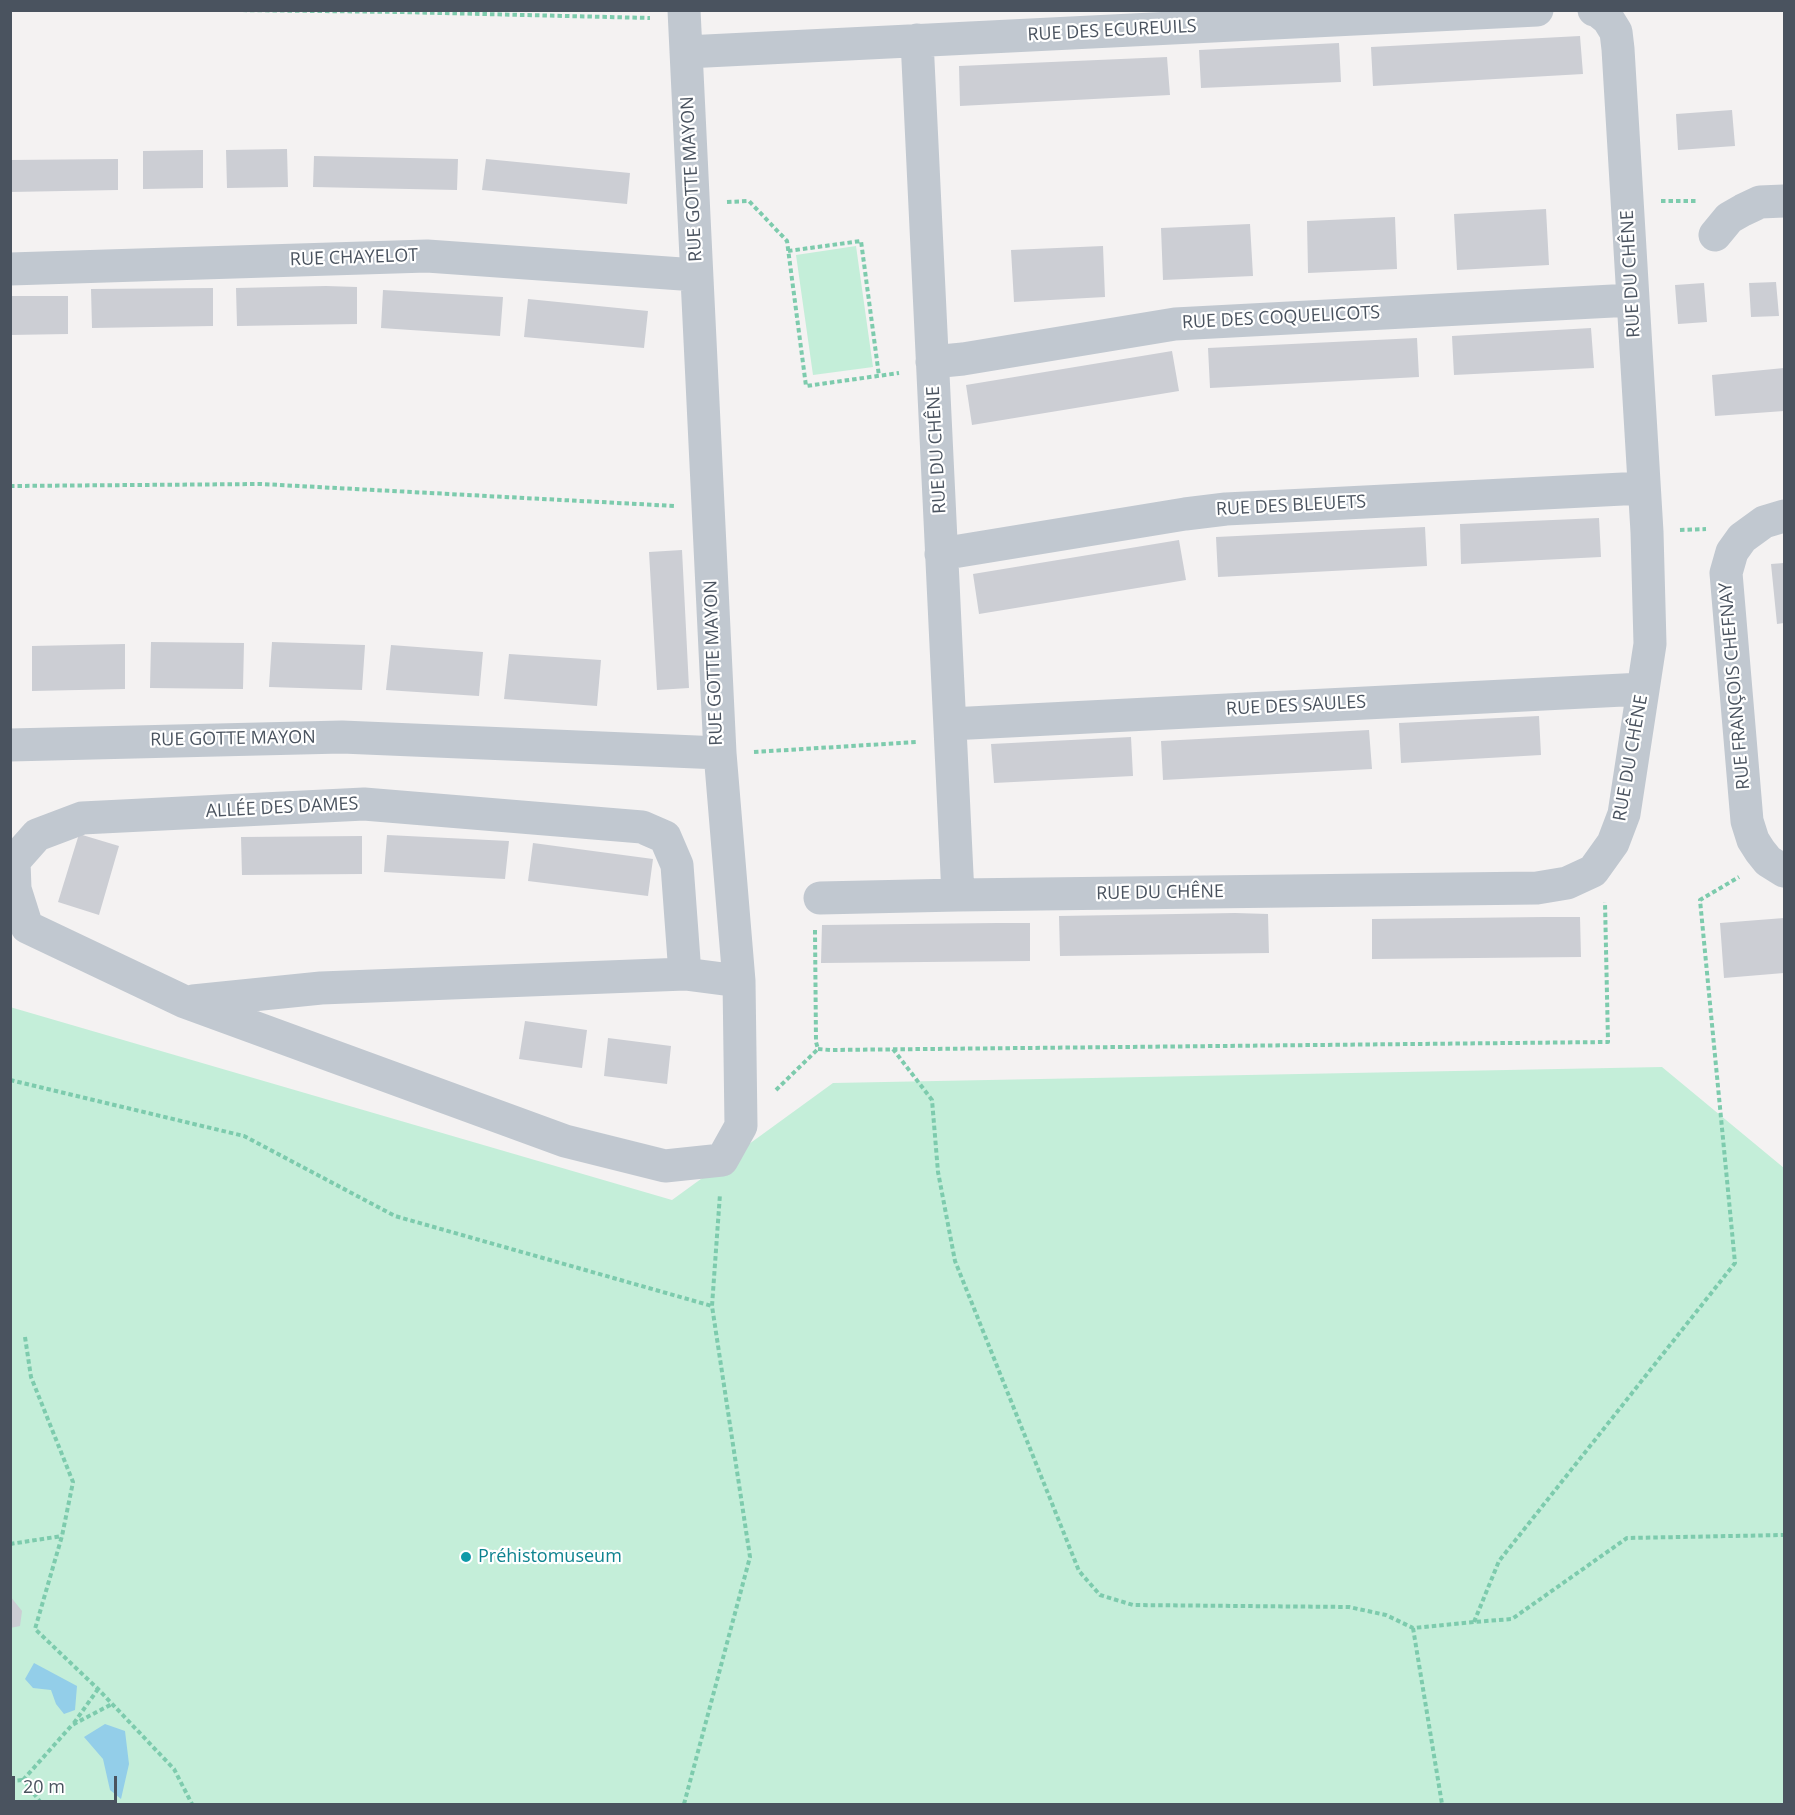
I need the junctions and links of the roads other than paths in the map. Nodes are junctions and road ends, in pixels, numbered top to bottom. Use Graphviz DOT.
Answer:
graph roads {
  1 [pos="1537,10"];
  2 [pos="1594,10"];
  3 [pos="684,15"];
  4 [pos="917,40"];
  5 [pos="686,52"];
  6 [pos="1785,201"];
  7 [pos="1715,235"];
  8 [pos="10,269"];
  9 [pos="696,275"];
  10 [pos="1632,300"];
  11 [pos="933,366"];
  12 [pos="1643,488"];
  13 [pos="1785,516"];
  14 [pos="941,555"];
  15 [pos="1643,689"];
  16 [pos="950,724"];
  17 [pos="10,745"];
  18 [pos="720,753"];
  19 [pos="1776,866"];
  20 [pos="958,895"];
  21 [pos="818,909"];
  22 [pos="685,974"];
  23 [pos="739,981"];
  24 [pos="185,1002"];
  1 -- 4 [label="street, RUE DES ECUREUILS"];
  2 -- 10 [label="street, RUE DU CHÊNE"];
  3 -- 5 [label="street, RUE GOTTE MAYON"];
  4 -- 5 [label="street, RUE DES ECUREUILS"];
  4 -- 11 [label="street, RUE DU CHÊNE"];
  5 -- 9 [label="street, RUE GOTTE MAYON"];
  6 -- 7 [label="street"];
  8 -- 9 [label="street, RUE CHAYELOT"];
  9 -- 18 [label="street, RUE GOTTE MAYON"];
  10 -- 11 [label="street, RUE DES COQUELICOTS"];
  10 -- 12 [label="street, RUE DU CHÊNE"];
  11 -- 14 [label="street, RUE DU CHÊNE"];
  12 -- 14 [label="street, RUE DES BLEUETS"];
  12 -- 15 [label="street, RUE DU CHÊNE"];
  13 -- 19 [label="street, RUE FRANÇOIS CHEFNAY"];
  14 -- 16 [label="street, RUE DU CHÊNE"];
  15 -- 16 [label="street, RUE DES SAULES"];
  15 -- 20 [label="street, RUE DU CHÊNE"];
  16 -- 20 [label="street, RUE DU CHÊNE"];
  17 -- 18 [label="street, RUE GOTTE MAYON"];
  18 -- 23 [label="street"];
  20 -- 21 [label="street, RUE DU CHÊNE"];
  22 -- 23 [label="street"];
  22 -- 24 [label="street"];
  22 -- 24 [label="street, ALLÉE DES DAMES"];
  23 -- 24 [label="street, ALLÉE DES DAMES"];
}
